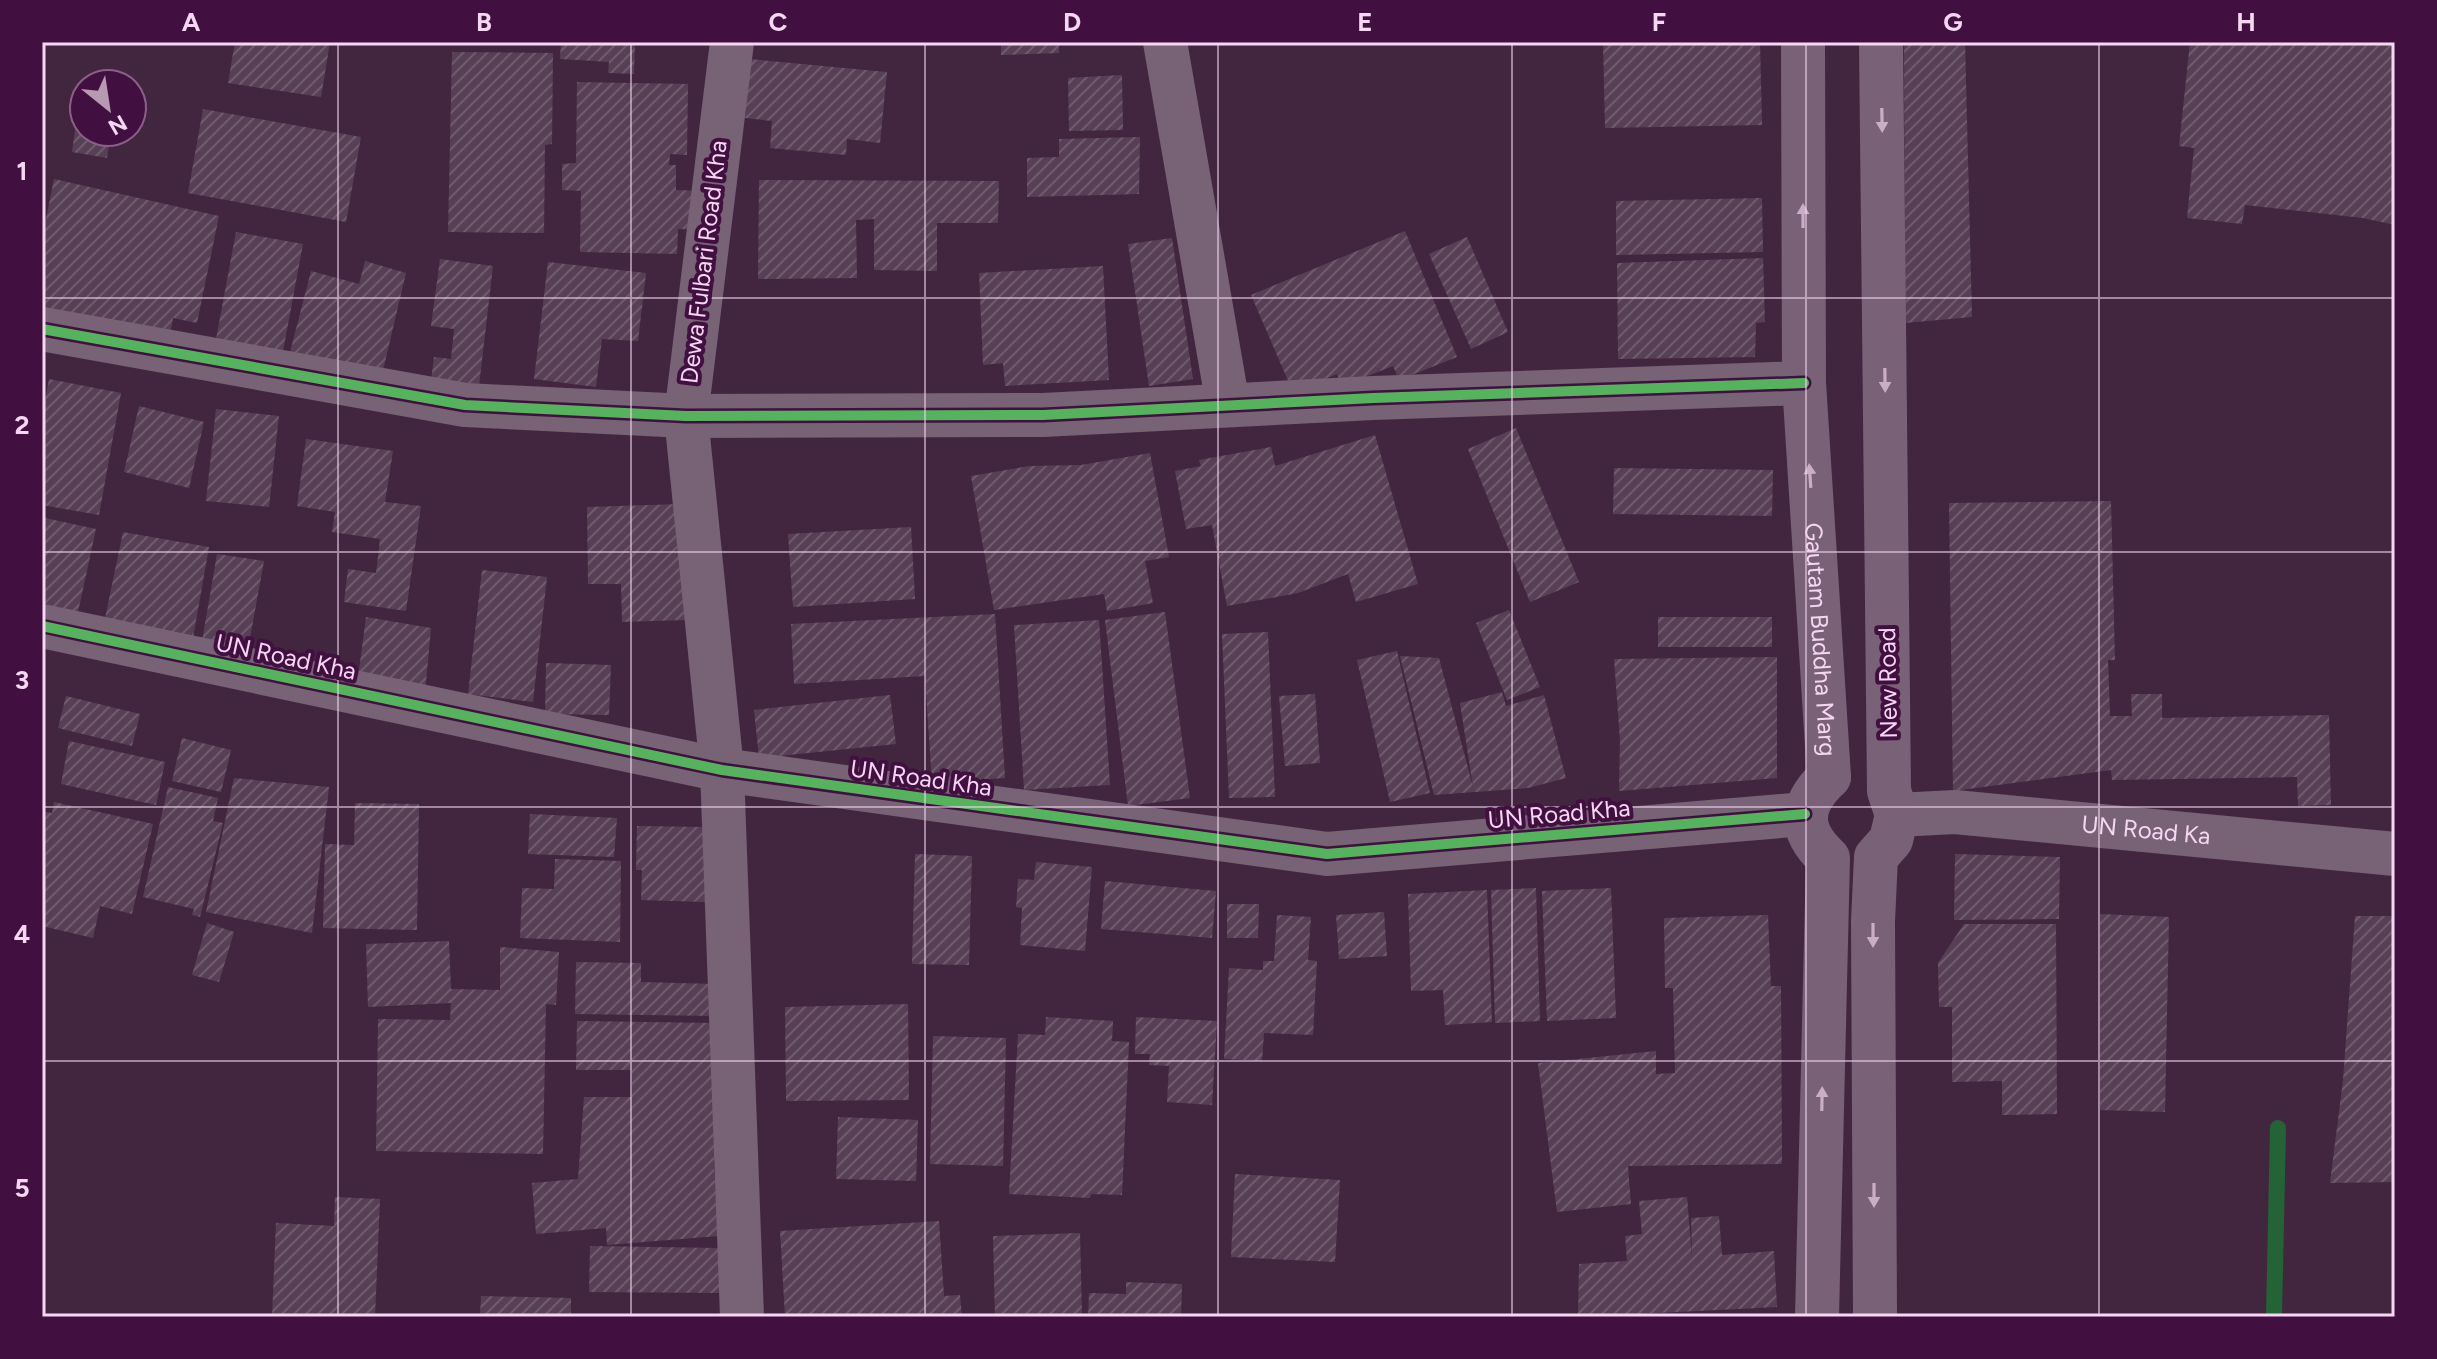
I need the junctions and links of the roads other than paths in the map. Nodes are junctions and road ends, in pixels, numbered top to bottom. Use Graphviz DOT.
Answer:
graph roads {
  1 [pos="732,42"];
  2 [pos="1165,42"];
  3 [pos="1803,42"];
  4 [pos="1881,42"];
  5 [pos="42,329"];
  6 [pos="1804,383"];
  7 [pos="1228,405"];
  8 [pos="686,416"];
  9 [pos="42,626"];
  10 [pos="722,770"];
  11 [pos="1829,777"];
  12 [pos="1893,803"];
  13 [pos="1805,814"];
  14 [pos="2395,854"];
  15 [pos="1876,857"];
  16 [pos="1828,858"];
  17 [pos="742,1317"];
  18 [pos="1817,1317"];
  19 [pos="1875,1317"];
  1 -- 8 [label="street, Dewa Fulbari Road Kha"];
  2 -- 7 [label="street"];
  6 -- 3 [label="main road, Gautam Buddha Marg, one-way"];
  4 -- 12 [label="main road, New Road, one-way"];
  5 -- 8 [label="street"];
  6 -- 7 [label="street"];
  11 -- 6 [label="main road, Gautam Buddha Marg, one-way"];
  7 -- 8 [label="street"];
  8 -- 10 [label="street, Dewa Fulbari Road Kha"];
  9 -- 10 [label="street, UN Road Kha"];
  10 -- 13 [label="street, UN Road Kha"];
  10 -- 17 [label="street, Dewa Fulbari Road Kha"];
  11 -- 12 [label="main road"];
  11 -- 13 [label="main road, Gautam Buddha Marg"];
  12 -- 14 [label="street, UN Road Ka"];
  12 -- 15 [label="main road, New Road"];
  13 -- 16 [label="main road"];
  15 -- 16 [label="main road"];
  15 -- 19 [label="main road, New Road, one-way"];
  18 -- 16 [label="main road, one-way"];
}
